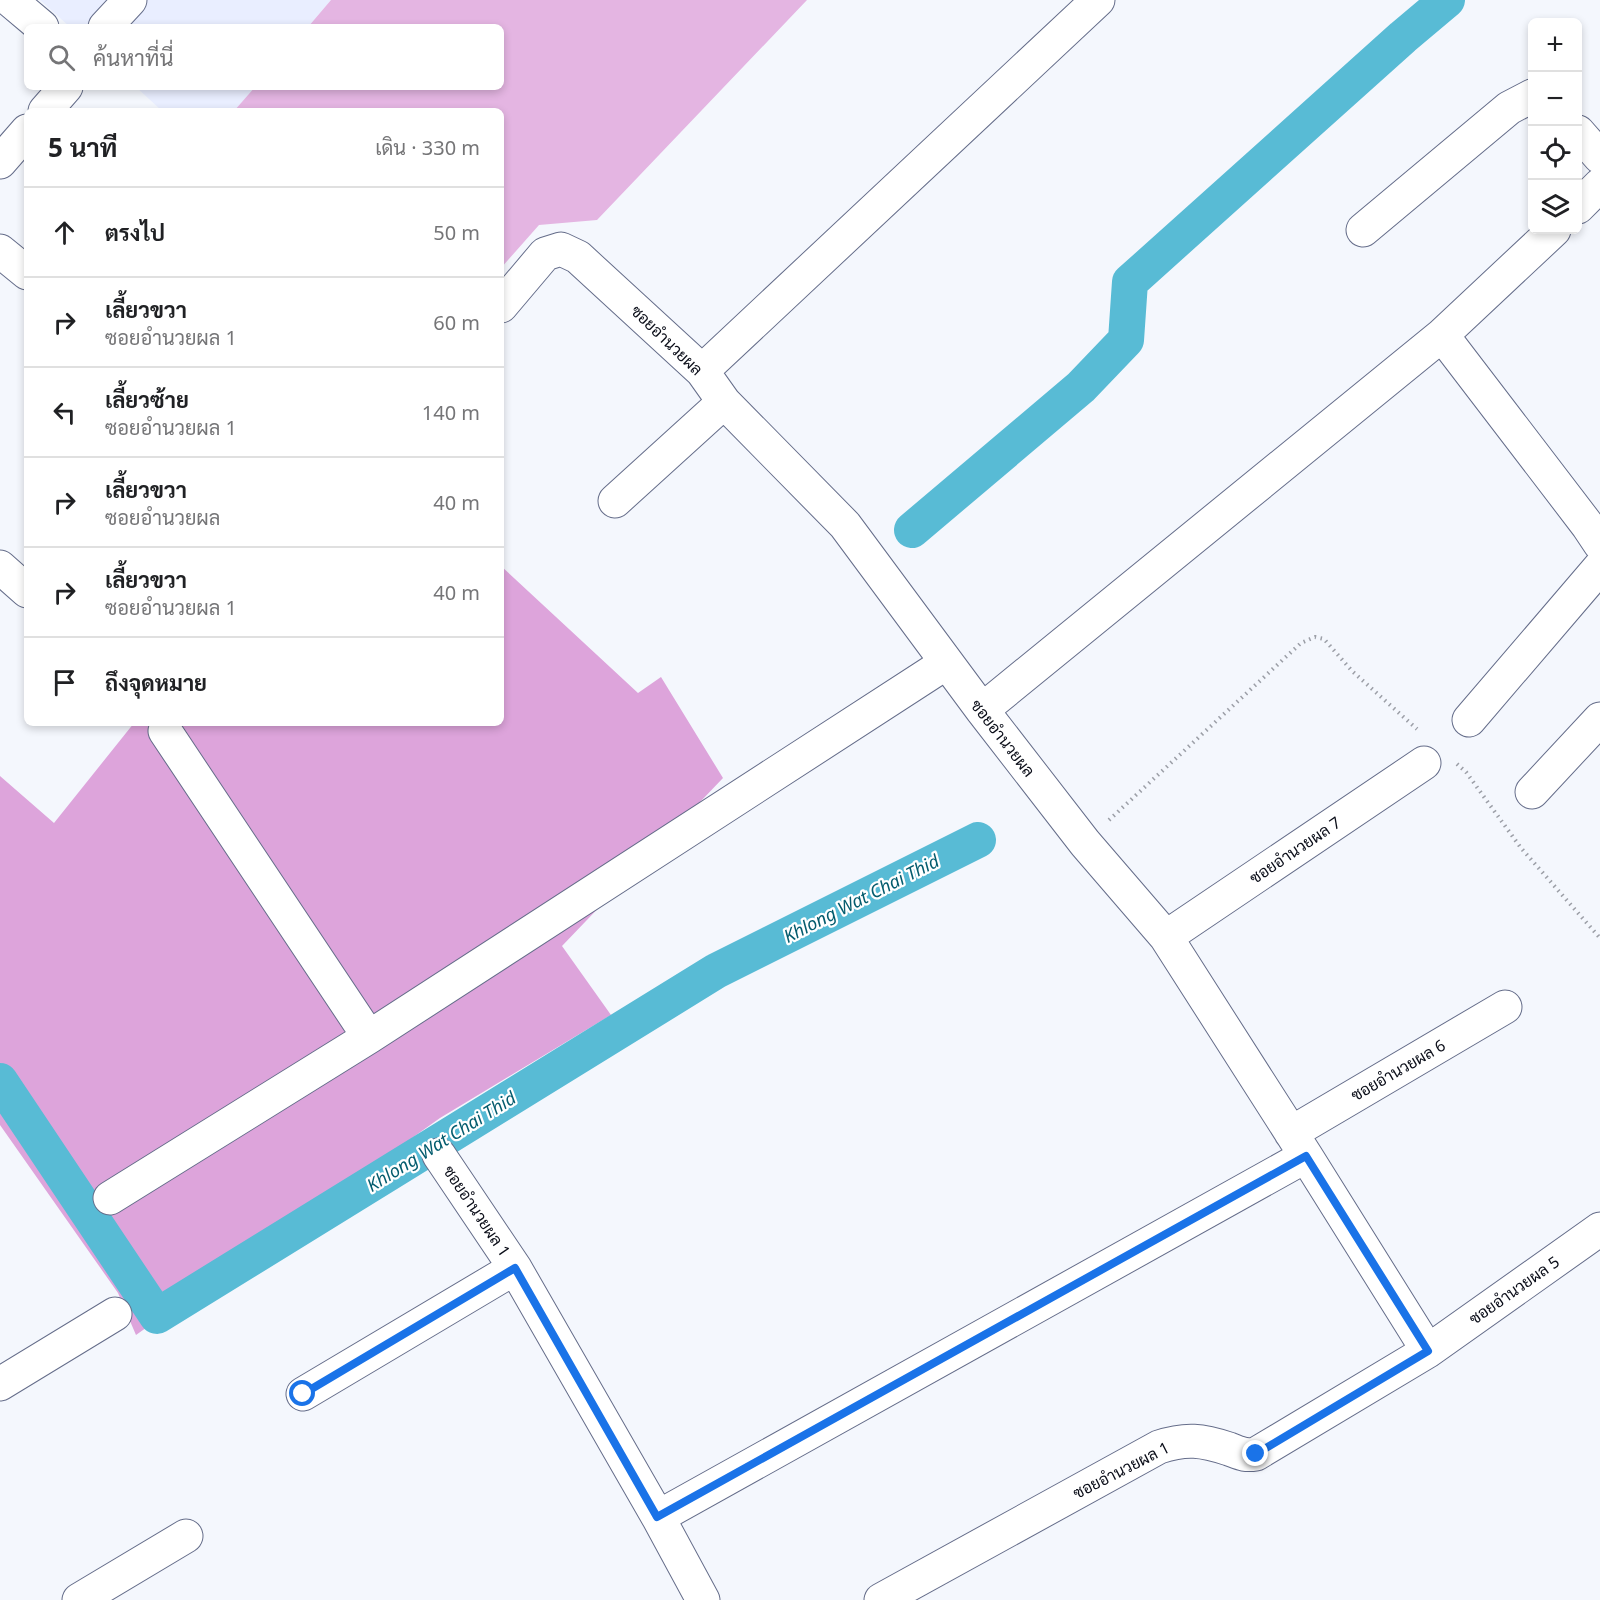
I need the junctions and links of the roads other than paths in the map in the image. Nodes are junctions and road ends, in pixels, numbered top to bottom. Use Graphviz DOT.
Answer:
graph roads {
  1 [pos="10,0"];
  2 [pos="130,0"];
  3 [pos="1098,0"];
  4 [pos="38,24"];
  5 [pos="108,24"];
  6 [pos="63,90"];
  7 [pos="1528,98"];
  8 [pos="48,108"];
  9 [pos="24,134"];
  10 [pos="1582,137"];
  11 [pos="1600,157"];
  12 [pos="0,162"];
  13 [pos="1600,185"];
  14 [pos="1582,203"];
  15 [pos="1363,230"];
  16 [pos="1550,234"];
  17 [pos="0,251"];
  18 [pos="24,271"];
  19 [pos="504,302"];
  20 [pos="1442,335"];
  21 [pos="702,371"];
  22 [pos="724,402"];
  23 [pos="615,501"];
  24 [pos="1596,529"];
  25 [pos="0,567"];
  26 [pos="1600,567"];
  27 [pos="24,588"];
  28 [pos="946,663"];
  29 [pos="982,710"];
  30 [pos="1600,719"];
  31 [pos="1469,720"];
  32 [pos="165,731"];
  33 [pos="1432,751"];
  34 [pos="1532,792"];
  35 [pos="1166,937"];
  36 [pos="1505,1007"];
  37 [pos="369,1037"];
  38 [pos="1299,1145"];
  39 [pos="439,1155"];
  40 [pos="110,1198"];
  41 [pos="1600,1229"];
  42 [pos="515,1268"];
  43 [pos="115,1314"];
  44 [pos="1428,1351"];
  45 [pos="0,1384"];
  46 [pos="303,1394"];
  47 [pos="657,1517"];
  48 [pos="186,1536"];
  49 [pos="94,1596"];
  50 [pos="703,1600"];
  51 [pos="881,1600"];
  1 -- 4 [label="street"];
  2 -- 5 [label="street"];
  3 -- 21 [label="street"];
  6 -- 8 [label="street"];
  7 -- 15 [label="street"];
  9 -- 12 [label="street"];
  10 -- 11 [label="street"];
  13 -- 14 [label="street"];
  16 -- 20 [label="street"];
  17 -- 18 [label="street"];
  19 -- 21 [label="street, ซอยอำนวยผล"];
  20 -- 24 [label="street"];
  20 -- 29 [label="street"];
  21 -- 22 [label="street, ซอยอำนวยผล"];
  22 -- 23 [label="street"];
  22 -- 28 [label="street, ซอยอำนวยผล"];
  25 -- 27 [label="street"];
  26 -- 31 [label="street"];
  28 -- 29 [label="street, ซอยอำนวยผล"];
  28 -- 37 [label="street"];
  29 -- 35 [label="street, ซอยอำนวยผล"];
  30 -- 34 [label="street"];
  32 -- 37 [label="street"];
  33 -- 35 [label="street, ซอยอำนวยผล 7"];
  35 -- 38 [label="street, ซอยอำนวยผล"];
  36 -- 38 [label="street, ซอยอำนวยผล 6"];
  37 -- 40 [label="street"];
  38 -- 44 [label="street, ซอยอำนวยผล"];
  38 -- 47 [label="street"];
  39 -- 42 [label="street, ซอยอำนวยผล 1"];
  41 -- 44 [label="street, ซอยอำนวยผล 5"];
  42 -- 46 [label="street"];
  42 -- 47 [label="street, ซอยอำนวยผล 1"];
  43 -- 45 [label="street"];
  44 -- 51 [label="street, ซอยอำนวยผล 1"];
  47 -- 50 [label="street, ซอยอำนวยผล 1"];
  48 -- 49 [label="street"];
}
